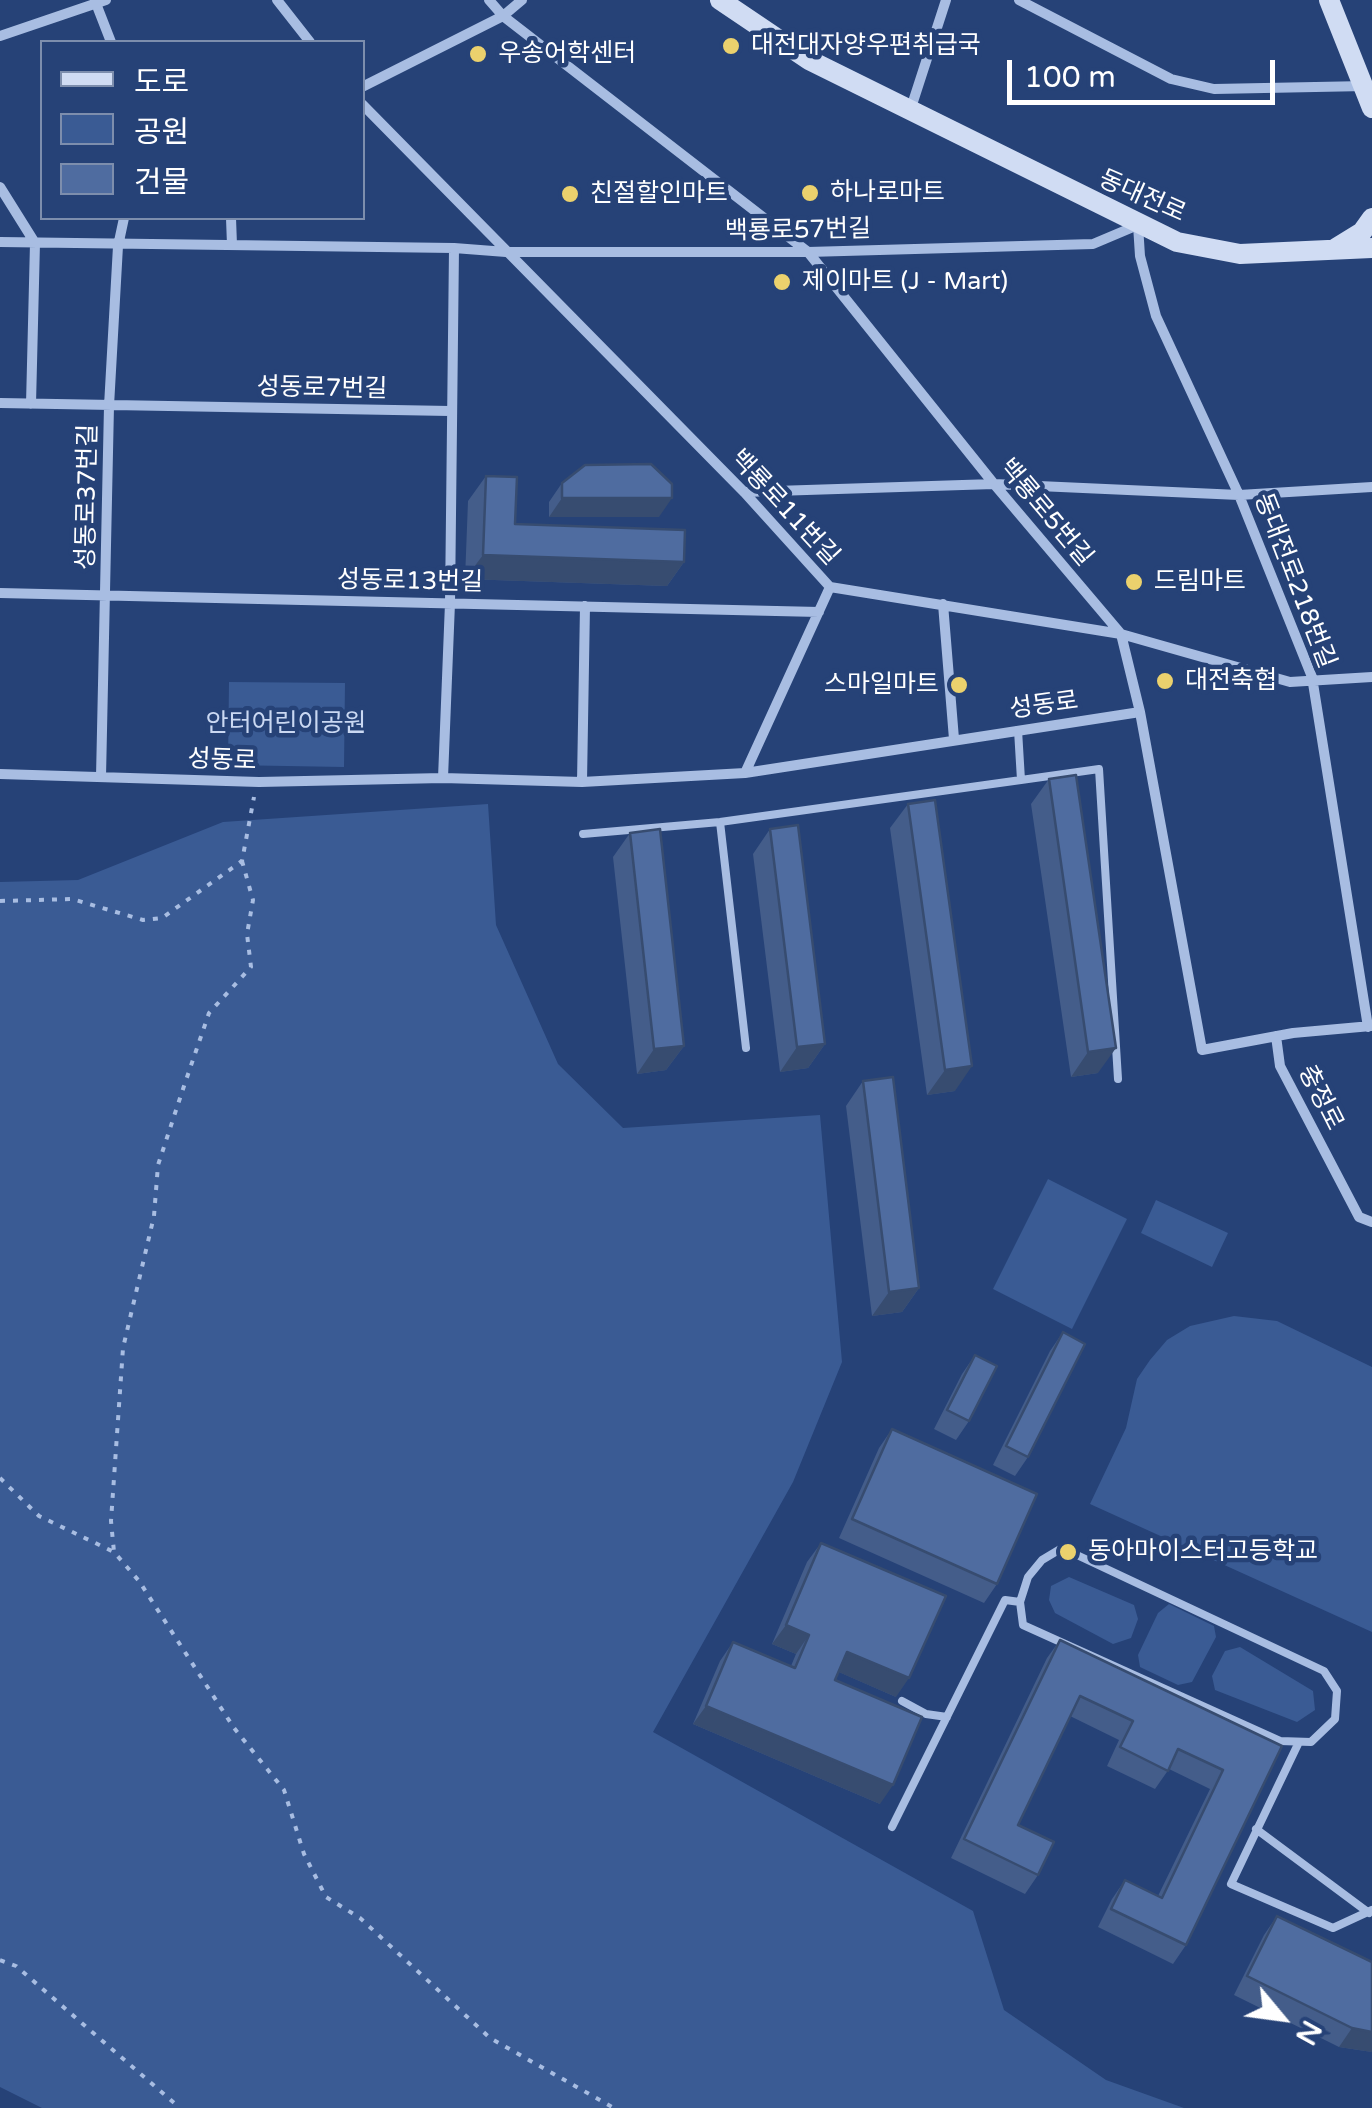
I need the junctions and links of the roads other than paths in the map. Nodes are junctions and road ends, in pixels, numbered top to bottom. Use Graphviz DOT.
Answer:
graph roads {
  1 [pos="278,0"];
  2 [pos="489,0"];
  3 [pos="522,0"];
  4 [pos="720,0"];
  5 [pos="946,0"];
  6 [pos="1019,0"];
  7 [pos="1329,0"];
  8 [pos="101,3"];
  9 [pos="1039,4"];
  10 [pos="503,16"];
  11 [pos="0,36"];
  12 [pos="110,40"];
  13 [pos="308,40"];
  14 [pos="365,85"];
  15 [pos="1368,86"];
  16 [pos="365,107"];
  17 [pos="1372,108"];
  18 [pos="910,112"];
  19 [pos="0,186"];
  20 [pos="1372,218"];
  21 [pos="124,220"];
  22 [pos="231,220"];
  23 [pos="1138,225"];
  24 [pos="0,242"];
  25 [pos="35,243"];
  26 [pos="232,245"];
  27 [pos="118,246"];
  28 [pos="454,248"];
  29 [pos="1372,248"];
  30 [pos="506,252"];
  31 [pos="808,252"];
  32 [pos="1330,252"];
  33 [pos="0,403"];
  34 [pos="31,404"];
  35 [pos="109,406"];
  36 [pos="450,411"];
  37 [pos="994,484"];
  38 [pos="1372,487"];
  39 [pos="744,492"];
  40 [pos="1239,494"];
  41 [pos="830,587"];
  42 [pos="0,593"];
  43 [pos="106,596"];
  44 [pos="450,603"];
  45 [pos="943,604"];
  46 [pos="585,606"];
  47 [pos="819,612"];
  48 [pos="1121,634"];
  49 [pos="1312,677"];
  50 [pos="1372,677"];
  51 [pos="1140,712"];
  52 [pos="1018,730"];
  53 [pos="954,740"];
  54 [pos="745,773"];
  55 [pos="0,774"];
  56 [pos="101,777"];
  57 [pos="443,778"];
  58 [pos="1021,780"];
  59 [pos="582,782"];
  60 [pos="720,822"];
  61 [pos="583,834"];
  62 [pos="1370,1026"];
  63 [pos="1276,1036"];
  64 [pos="746,1048"];
  65 [pos="1118,1078"];
  66 [pos="1372,1222"];
  67 [pos="1020,1602"];
  68 [pos="902,1700"];
  69 [pos="947,1717"];
  70 [pos="1299,1742"];
  71 [pos="892,1827"];
  72 [pos="1256,1829"];
  73 [pos="1371,1912"];
  1 -- 13 [label="street"];
  2 -- 10 [label="street, 백룡로5번길"];
  3 -- 10 [label="street"];
  4 -- 18 [label="main road, 동대전로"];
  5 -- 18 [label="street"];
  6 -- 9 [label="street"];
  7 -- 15 [label="main road"];
  8 -- 11 [label="street"];
  8 -- 12 [label="street"];
  9 -- 15 [label="street"];
  10 -- 14 [label="street"];
  10 -- 31 [label="street, 백룡로5번길"];
  15 -- 17 [label="main road"];
  16 -- 30 [label="street, 백룡로11번길"];
  18 -- 23 [label="main road, 동대전로"];
  19 -- 25 [label="street"];
  20 -- 32 [label="main road"];
  21 -- 27 [label="street, 성동로37번길"];
  22 -- 26 [label="street"];
  23 -- 31 [label="street, 백룡로57번길"];
  23 -- 32 [label="main road, 동대전로"];
  23 -- 40 [label="street, 동대전로218번길"];
  24 -- 25 [label="street, 백룡로57번길"];
  25 -- 27 [label="street, 백룡로57번길"];
  25 -- 34 [label="street"];
  26 -- 27 [label="street, 백룡로57번길"];
  26 -- 28 [label="street, 백룡로57번길"];
  27 -- 35 [label="street, 성동로37번길"];
  28 -- 30 [label="street, 백룡로57번길"];
  28 -- 36 [label="street"];
  29 -- 32 [label="main road, 동대전로"];
  30 -- 31 [label="street, 백룡로57번길"];
  30 -- 39 [label="street, 백룡로11번길"];
  31 -- 37 [label="street, 백룡로5번길"];
  33 -- 34 [label="street, 성동로7번길"];
  34 -- 35 [label="street, 성동로7번길"];
  35 -- 36 [label="street, 성동로7번길"];
  35 -- 43 [label="street, 성동로37번길"];
  36 -- 44 [label="street"];
  37 -- 39 [label="street"];
  37 -- 40 [label="street"];
  37 -- 48 [label="street, 백룡로5번길"];
  38 -- 40 [label="street"];
  39 -- 41 [label="street, 백룡로11번길"];
  40 -- 49 [label="street, 동대전로218번길"];
  41 -- 45 [label="street, 백룡로11번길"];
  41 -- 47 [label="street"];
  42 -- 43 [label="street, 성동로13번길"];
  43 -- 44 [label="street, 성동로13번길"];
  43 -- 56 [label="street, 성동로37번길"];
  44 -- 46 [label="street, 성동로13번길"];
  44 -- 57 [label="street"];
  45 -- 48 [label="street, 백룡로11번길"];
  45 -- 53 [label="street"];
  46 -- 47 [label="street, 성동로13번길"];
  46 -- 59 [label="street"];
  47 -- 54 [label="street"];
  48 -- 49 [label="street, 백룡로11번길"];
  48 -- 51 [label="street, 백룡로5번길"];
  49 -- 50 [label="street, 백룡로11번길"];
  49 -- 62 [label="street, 동대전로218번길"];
  51 -- 52 [label="street, 성동로"];
  51 -- 63 [label="street, 백룡로5번길"];
  52 -- 53 [label="street, 성동로"];
  52 -- 58 [label="lane"];
  53 -- 54 [label="street, 성동로"];
  54 -- 59 [label="street, 성동로"];
  55 -- 56 [label="street, 성동로"];
  56 -- 57 [label="street, 성동로"];
  57 -- 59 [label="street, 성동로"];
  58 -- 60 [label="lane"];
  58 -- 65 [label="lane"];
  60 -- 61 [label="lane"];
  60 -- 64 [label="lane"];
  62 -- 63 [label="street, 백룡로5번길"];
  63 -- 66 [label="street, 충정로"];
  67 -- 69 [label="lane"];
  67 -- 70 [label="lane"];
  67 -- 70 [label="lane"];
  68 -- 69 [label="lane"];
  69 -- 71 [label="lane"];
  70 -- 72 [label="lane"];
  72 -- 73 [label="lane"];
  72 -- 73 [label="lane"];
}
